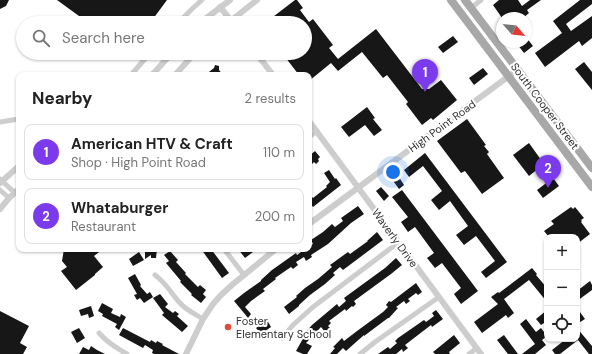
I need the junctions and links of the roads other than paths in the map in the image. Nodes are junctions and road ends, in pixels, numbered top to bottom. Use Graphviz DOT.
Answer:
graph roads {
  1 [pos="202,0"];
  2 [pos="230,0"];
  3 [pos="257,0"];
  4 [pos="451,0"];
  5 [pos="465,0"];
  6 [pos="481,0"];
  7 [pos="220,8"];
  8 [pos="471,8"];
  9 [pos="185,16"];
  10 [pos="209,16"];
  11 [pos="226,16"];
  12 [pos="238,16"];
  13 [pos="144,60"];
  14 [pos="166,60"];
  15 [pos="189,60"];
  16 [pos="261,60"];
  17 [pos="517,70"];
  18 [pos="134,72"];
  19 [pos="155,72"];
  20 [pos="178,72"];
  21 [pos="271,72"];
  22 [pos="508,76"];
  23 [pos="16,119"];
  24 [pos="0,122"];
  25 [pos="312,125"];
  26 [pos="317,131"];
  27 [pos="312,135"];
  28 [pos="561,145"];
  29 [pos="591,166"];
  30 [pos="16,168"];
  31 [pos="1,180"];
  32 [pos="592,187"];
  33 [pos="358,188"];
  34 [pos="0,190"];
  35 [pos="16,190"];
  36 [pos="16,192"];
  37 [pos="9,198"];
  38 [pos="0,209"];
  39 [pos="312,222"];
  40 [pos="399,242"];
  41 [pos="226,252"];
  42 [pos="272,252"];
  43 [pos="154,275"];
  44 [pos="244,275"];
  45 [pos="439,297"];
  46 [pos="203,319"];
  47 [pos="98,333"];
  48 [pos="282,338"];
  49 [pos="477,348"];
  50 [pos="127,354"];
  51 [pos="186,354"];
  52 [pos="360,354"];
  53 [pos="469,354"];
  54 [pos="481,354"];
  1 -- 9 [label="street"];
  2 -- 7 [label="street"];
  3 -- 12 [label="street"];
  4 -- 22 [label="main road, South Cooper Street"];
  5 -- 8 [label="main road, South Cooper Street"];
  6 -- 8 [label="street"];
  7 -- 10 [label="street"];
  7 -- 11 [label="street"];
  8 -- 17 [label="main road, South Cooper Street"];
  13 -- 18 [label="street"];
  14 -- 19 [label="street"];
  15 -- 20 [label="street"];
  16 -- 21 [label="street"];
  17 -- 22 [label="street, High Point Road"];
  17 -- 29 [label="main road, South Cooper Street"];
  22 -- 28 [label="main road, South Cooper Street"];
  22 -- 33 [label="street, High Point Road"];
  23 -- 24 [label="street"];
  25 -- 26 [label="street, Waverly Drive"];
  26 -- 27 [label="street"];
  26 -- 33 [label="street, Waverly Drive"];
  28 -- 29 [label="main road"];
  28 -- 32 [label="main road, South Cooper Street"];
  30 -- 31 [label="street"];
  31 -- 35 [label="street"];
  33 -- 39 [label="street, High Point Road"];
  33 -- 40 [label="street, Waverly Drive"];
  34 -- 37 [label="street"];
  36 -- 37 [label="street"];
  37 -- 38 [label="street"];
  40 -- 45 [label="street, Waverly Drive"];
  40 -- 48 [label="street"];
  41 -- 44 [label="street"];
  42 -- 44 [label="street"];
  43 -- 46 [label="street"];
  44 -- 46 [label="street"];
  45 -- 49 [label="street, Waverly Drive"];
  45 -- 52 [label="street"];
  46 -- 51 [label="street"];
  47 -- 50 [label="street"];
  49 -- 53 [label="street"];
  49 -- 54 [label="street, Waverly Drive"];
}
